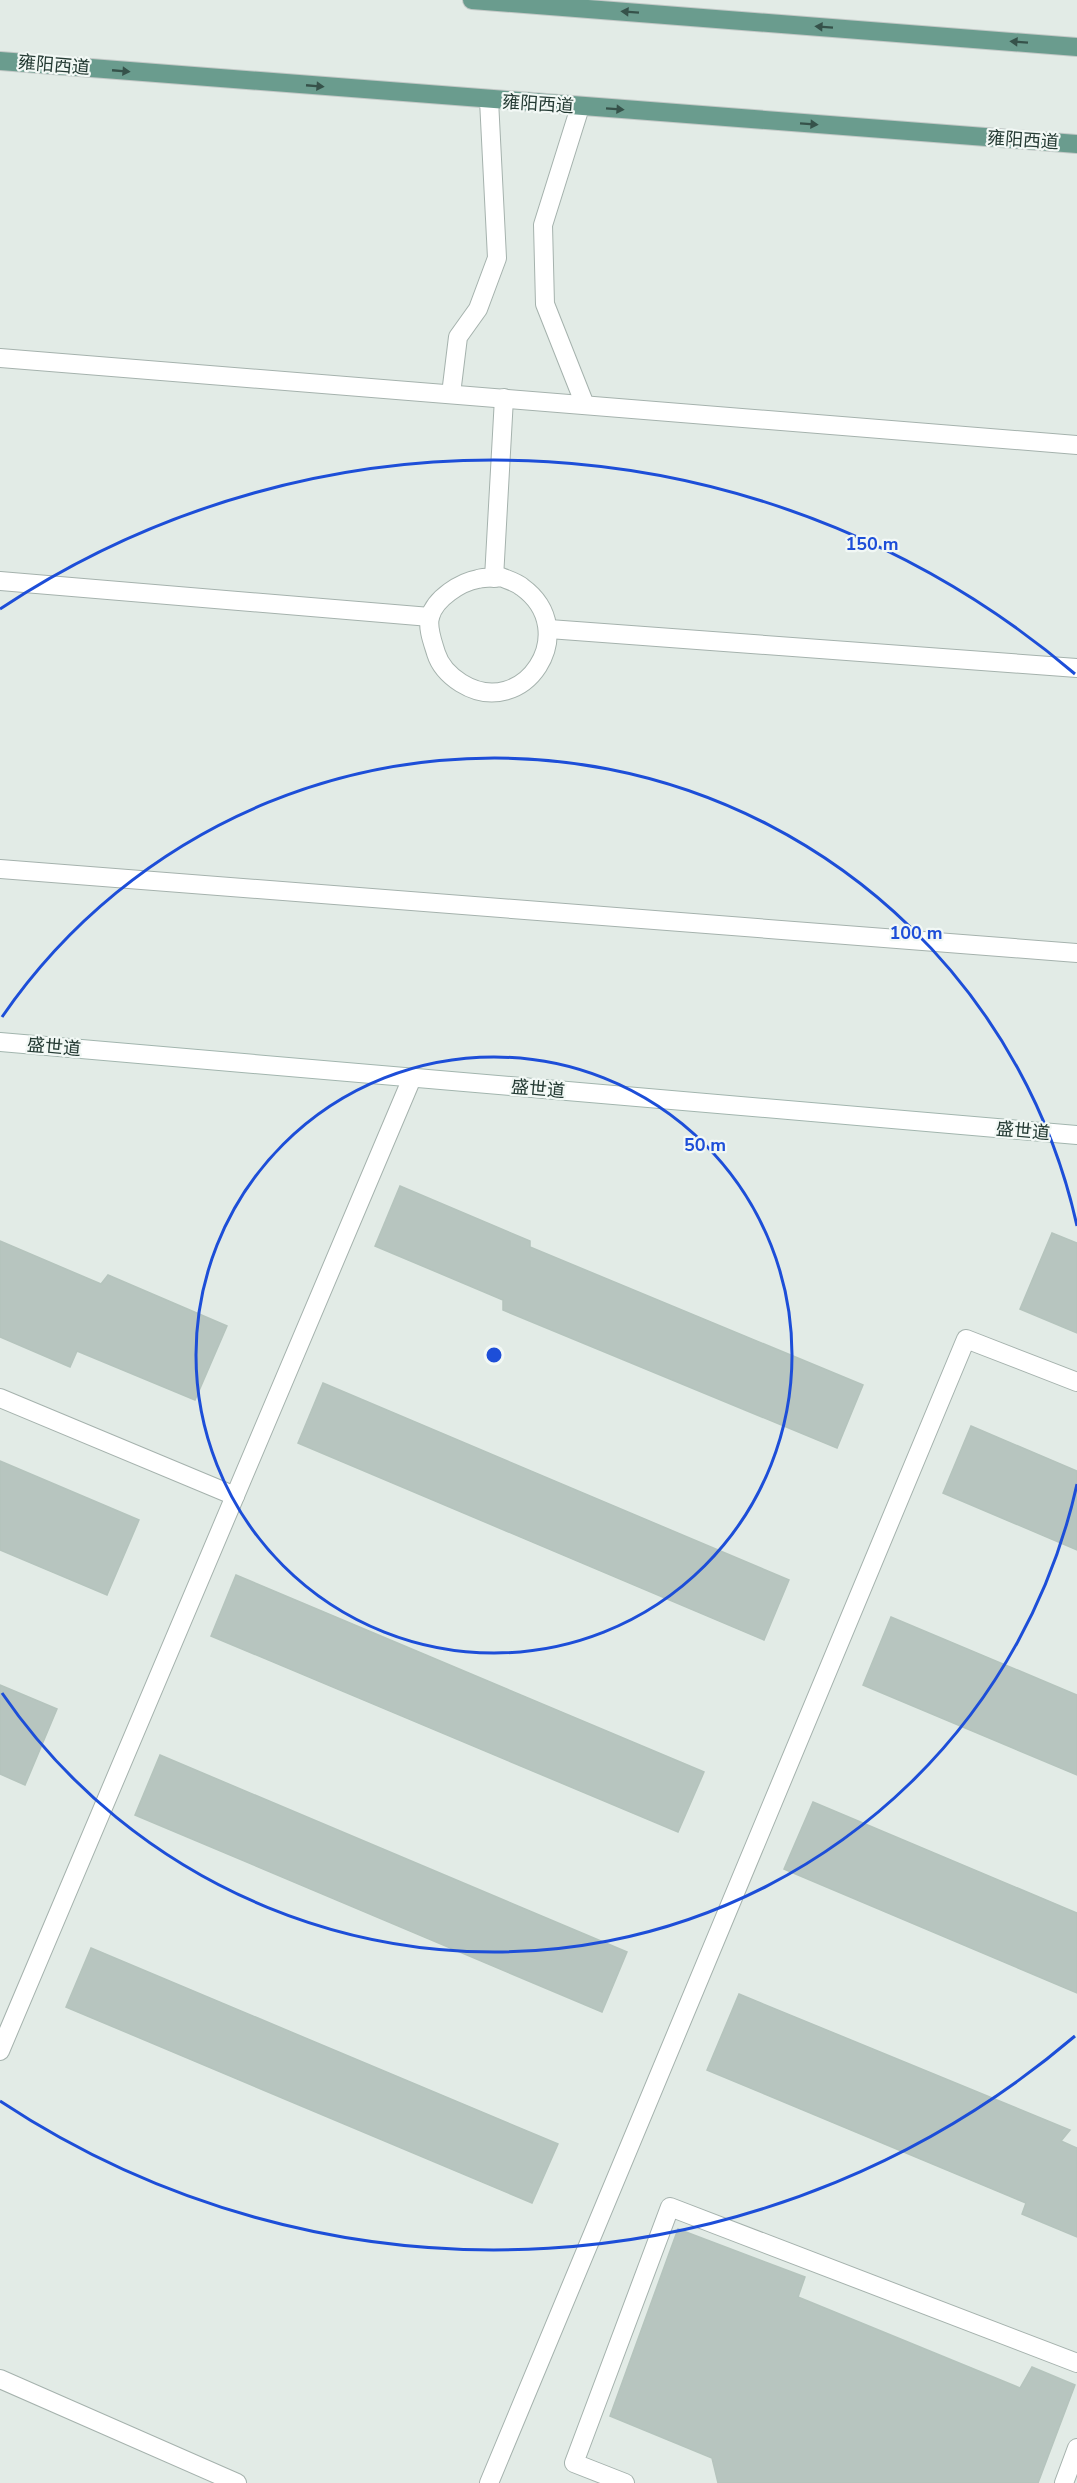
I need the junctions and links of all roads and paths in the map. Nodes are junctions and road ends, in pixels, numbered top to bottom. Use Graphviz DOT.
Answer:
graph roads {
  1 [pos="472,0"];
  2 [pos="1077,47"];
  3 [pos="0,61"];
  4 [pos="489,100"];
  5 [pos="580,107"];
  6 [pos="1077,144"];
  7 [pos="0,358"];
  8 [pos="451,394"];
  9 [pos="504,398"];
  10 [pos="585,405"];
  11 [pos="1077,445"];
  12 [pos="494,578"];
  13 [pos="0,581"];
  14 [pos="430,617"];
  15 [pos="549,629"];
  16 [pos="1077,668"];
  17 [pos="0,869"];
  18 [pos="1077,953"];
  19 [pos="0,1042"];
  20 [pos="412,1078"];
  21 [pos="1077,1135"];
  22 [pos="1077,1382"];
  23 [pos="0,1398"];
  24 [pos="235,1496"];
  25 [pos="0,2051"];
  26 [pos="1077,2362"];
  27 [pos="0,2379"];
  28 [pos="1077,2448"];
  29 [pos="237,2483"];
  30 [pos="489,2483"];
  31 [pos="625,2483"];
  32 [pos="1064,2483"];
  2 -- 1 [label="main road, one-way"];
  3 -- 4 [label="main road, 雍阳西道, one-way"];
  4 -- 5 [label="main road, 雍阳西道"];
  4 -- 8 [label="street"];
  5 -- 6 [label="main road, 雍阳西道, one-way"];
  5 -- 10 [label="street"];
  7 -- 8 [label="street"];
  8 -- 9 [label="street"];
  9 -- 10 [label="street"];
  9 -- 12 [label="street"];
  10 -- 11 [label="street"];
  12 -- 14 [label="street"];
  12 -- 15 [label="street"];
  13 -- 14 [label="street"];
  14 -- 15 [label="street"];
  15 -- 16 [label="street"];
  17 -- 18 [label="street"];
  19 -- 20 [label="street, 盛世道"];
  20 -- 21 [label="street, 盛世道"];
  20 -- 24 [label="street"];
  22 -- 30 [label="street"];
  23 -- 24 [label="street"];
  24 -- 25 [label="street"];
  26 -- 31 [label="street"];
  27 -- 29 [label="street"];
  28 -- 32 [label="street"];
}
